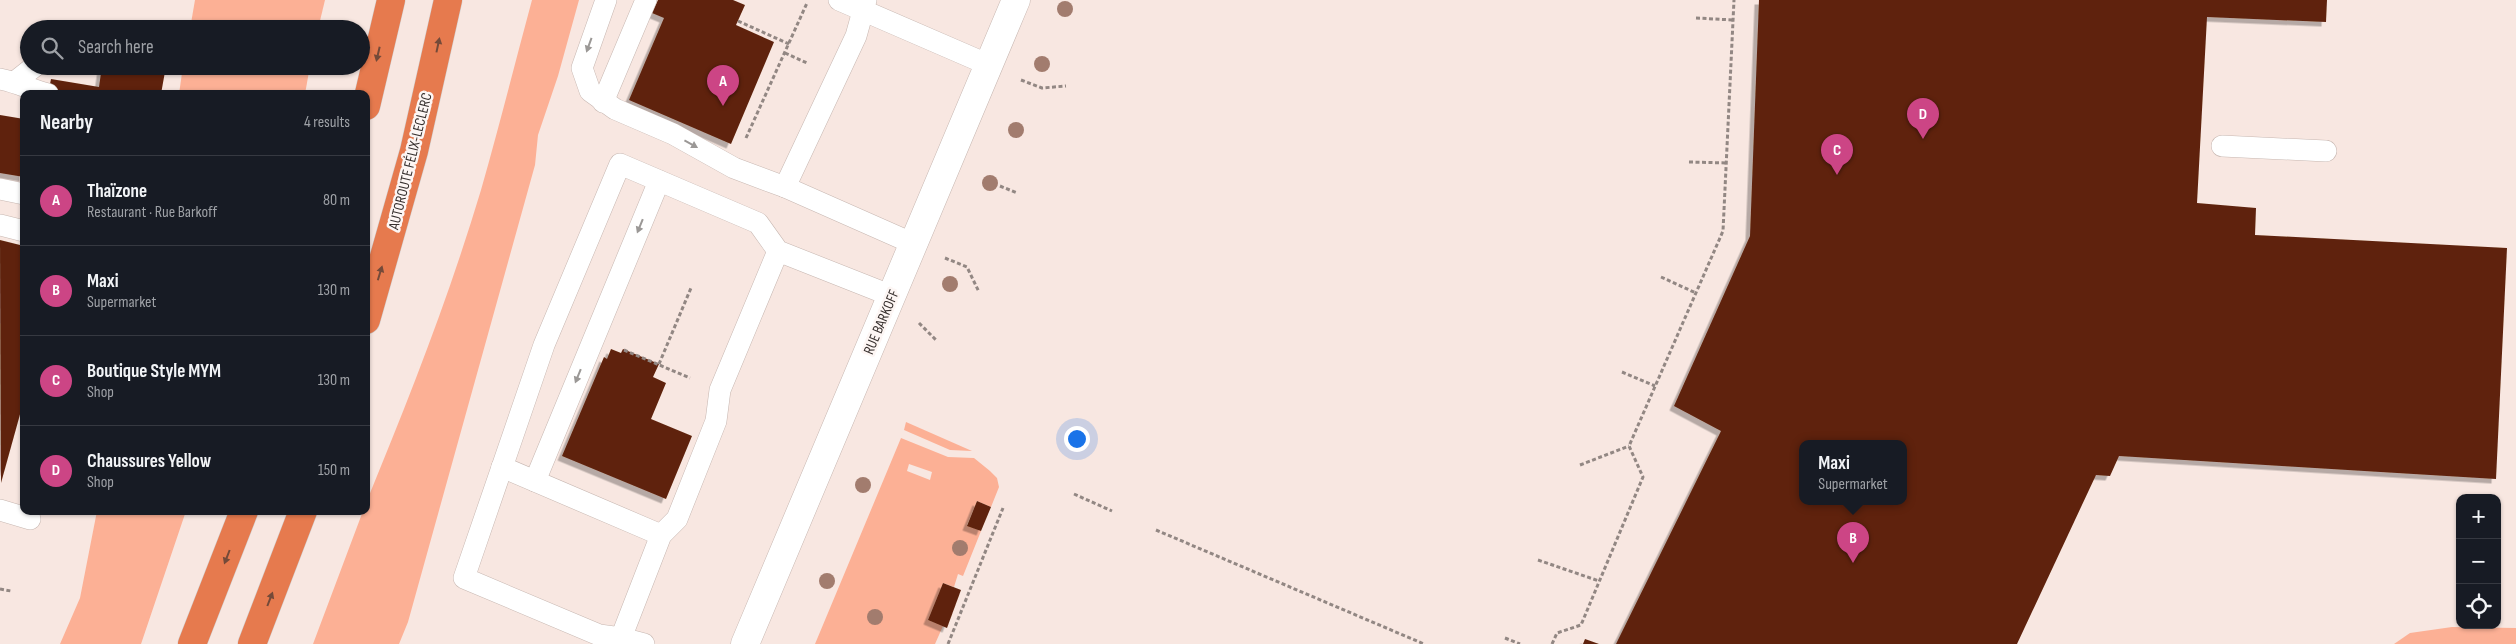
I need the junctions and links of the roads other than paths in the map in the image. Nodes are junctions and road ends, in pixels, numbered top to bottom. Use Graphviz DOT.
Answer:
graph roads {
  1 [pos="391,0"];
  2 [pos="448,0"];
  3 [pos="606,0"];
  4 [pos="646,0"];
  5 [pos="840,0"];
  6 [pos="1016,0"];
  7 [pos="864,5"];
  8 [pos="989,65"];
  9 [pos="20,74"];
  10 [pos="8,80"];
  11 [pos="31,90"];
  12 [pos="370,90"];
  13 [pos="603,102"];
  14 [pos="2222,146"];
  15 [pos="2326,151"];
  16 [pos="659,181"];
  17 [pos="785,187"];
  18 [pos="0,189"];
  19 [pos="20,193"];
  20 [pos="0,225"];
  21 [pos="20,230"];
  22 [pos="914,244"];
  23 [pos="778,251"];
  24 [pos="892,296"];
  25 [pos="370,306"];
  26 [pos="502,467"];
  27 [pos="535,481"];
  28 [pos="0,510"];
  29 [pos="242,515"];
  30 [pos="301,515"];
  31 [pos="30,519"];
  32 [pos="661,535"];
  33 [pos="621,638"];
  34 [pos="192,644"];
  35 [pos="252,644"];
  36 [pos="644,644"];
  37 [pos="745,644"];
  1 -- 12 [label="highway, one-way"];
  25 -- 2 [label="highway, AUTOROUTE FÉLIX-LECLERC, one-way"];
  3 -- 13 [label="lane, one-way"];
  4 -- 13 [label="lane"];
  5 -- 7 [label="lane"];
  6 -- 8 [label="street, RUE BARKOFF"];
  7 -- 8 [label="lane"];
  7 -- 17 [label="lane"];
  8 -- 22 [label="street, RUE BARKOFF"];
  9 -- 10 [label="lane"];
  10 -- 11 [label="lane"];
  13 -- 17 [label="lane, one-way"];
  14 -- 15 [label="lane"];
  16 -- 23 [label="lane"];
  16 -- 26 [label="lane"];
  16 -- 27 [label="lane, one-way"];
  17 -- 22 [label="lane"];
  18 -- 19 [label="lane"];
  20 -- 21 [label="lane"];
  22 -- 24 [label="street, RUE BARKOFF"];
  23 -- 24 [label="lane"];
  23 -- 32 [label="lane"];
  24 -- 37 [label="street, RUE BARKOFF"];
  26 -- 27 [label="lane"];
  26 -- 33 [label="lane"];
  27 -- 32 [label="lane"];
  28 -- 31 [label="lane"];
  29 -- 34 [label="highway, one-way"];
  35 -- 30 [label="highway, one-way"];
  32 -- 33 [label="lane"];
  33 -- 36 [label="lane"];
}
